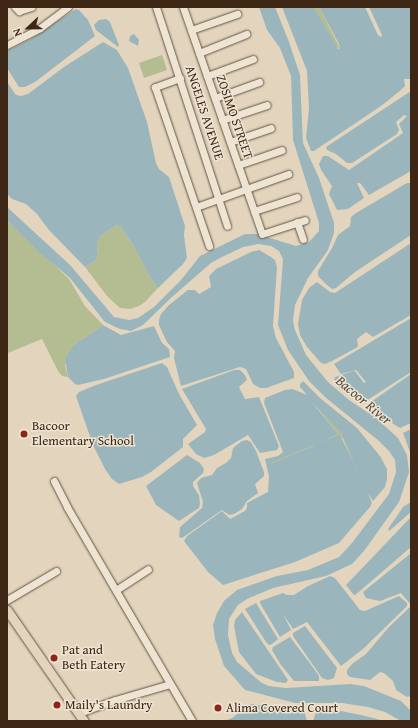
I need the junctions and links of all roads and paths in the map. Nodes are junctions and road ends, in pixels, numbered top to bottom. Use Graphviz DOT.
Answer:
graph roads {
  1 [pos="31,7"];
  2 [pos="68,7"];
  3 [pos="156,7"];
  4 [pos="183,7"];
  5 [pos="17,9"];
  6 [pos="59,10"];
  7 [pos="237,14"];
  8 [pos="191,30"];
  9 [pos="246,34"];
  10 [pos="7,45"];
  11 [pos="199,53"];
  12 [pos="253,59"];
  13 [pos="207,76"];
  14 [pos="180,78"];
  15 [pos="260,82"];
  16 [pos="215,98"];
  17 [pos="267,105"];
  18 [pos="222,120"];
  19 [pos="271,128"];
  20 [pos="230,142"];
  21 [pos="282,150"];
  22 [pos="238,165"];
  23 [pos="288,174"];
  24 [pos="246,189"];
  25 [pos="218,198"];
  26 [pos="297,198"];
  27 [pos="196,206"];
  28 [pos="254,211"];
  29 [pos="305,220"];
  30 [pos="298,222"];
  31 [pos="228,226"];
  32 [pos="303,239"];
  33 [pos="209,246"];
  34 [pos="54,481"];
  35 [pos="148,569"];
  36 [pos="56,571"];
  37 [pos="116,590"];
  38 [pos="7,600"];
  39 [pos="7,610"];
  40 [pos="170,684"];
  41 [pos="82,717"];
  42 [pos="192,721"];
  1 -- 5 [label="street"];
  2 -- 6 [label="street"];
  3 -- 14 [label="street, ANGELES AVENUE"];
  4 -- 8 [label="street, ZOSIMO STREET"];
  6 -- 10 [label="street"];
  7 -- 8 [label="street"];
  8 -- 11 [label="street, ZOSIMO STREET"];
  9 -- 11 [label="street"];
  11 -- 13 [label="street, ZOSIMO STREET"];
  12 -- 13 [label="street"];
  13 -- 16 [label="street, ZOSIMO STREET"];
  14 -- 25 [label="street, ANGELES AVENUE"];
  14 -- 27 [label="street"];
  15 -- 16 [label="street"];
  16 -- 18 [label="street, ZOSIMO STREET"];
  17 -- 18 [label="street"];
  18 -- 20 [label="street, ZOSIMO STREET"];
  19 -- 20 [label="street"];
  20 -- 22 [label="street, ZOSIMO STREET"];
  21 -- 22 [label="street"];
  22 -- 24 [label="street, ZOSIMO STREET"];
  23 -- 24 [label="street"];
  24 -- 25 [label="street"];
  24 -- 28 [label="street, ZOSIMO STREET"];
  25 -- 27 [label="street"];
  25 -- 31 [label="street, ANGELES AVENUE"];
  26 -- 28 [label="street"];
  27 -- 33 [label="street"];
  28 -- 30 [label="street, ZOSIMO STREET"];
  29 -- 30 [label="street"];
  30 -- 32 [label="street"];
  34 -- 37 [label="street"];
  35 -- 37 [label="street"];
  36 -- 38 [label="street"];
  37 -- 40 [label="street"];
  39 -- 41 [label="main road"];
  40 -- 41 [label="street"];
  40 -- 42 [label="street"];
}
